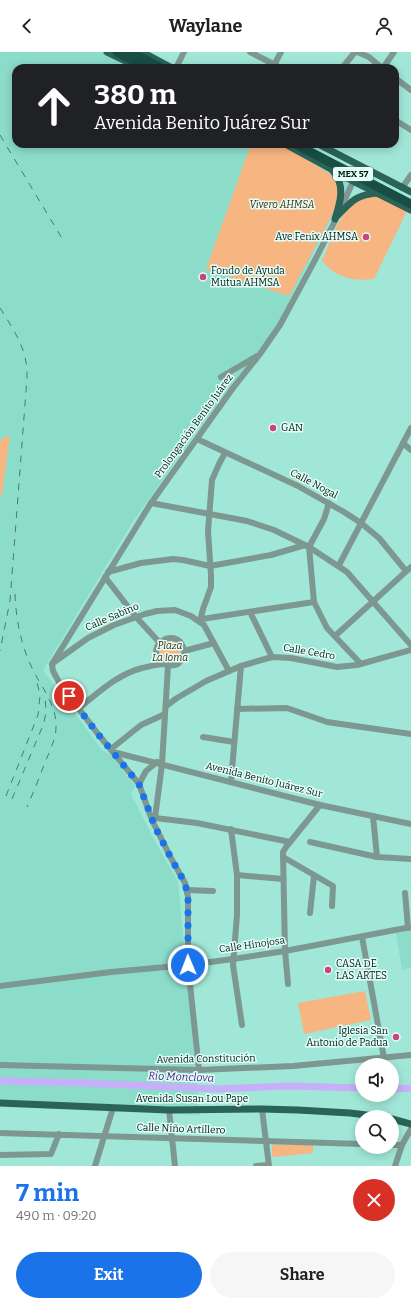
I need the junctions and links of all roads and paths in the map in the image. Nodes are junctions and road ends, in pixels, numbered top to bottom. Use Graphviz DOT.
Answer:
graph roads {
  1 [pos="107,52"];
  2 [pos="117,52"];
  3 [pos="131,52"];
  4 [pos="142,52"];
  5 [pos="184,52"];
  6 [pos="250,52"];
  7 [pos="281,52"];
  8 [pos="356,52"];
  9 [pos="394,52"];
  10 [pos="131,64"];
  11 [pos="147,64"];
  12 [pos="150,64"];
  13 [pos="164,64"];
  14 [pos="178,64"];
  15 [pos="270,64"];
  16 [pos="274,64"];
  17 [pos="346,64"];
  18 [pos="377,64"];
  19 [pos="385,64"];
  20 [pos="399,81"];
  21 [pos="411,90"];
  22 [pos="399,122"];
  23 [pos="411,130"];
  24 [pos="292,148"];
  25 [pos="303,148"];
  26 [pos="315,148"];
  27 [pos="328,148"];
  28 [pos="360,166"];
  29 [pos="330,168"];
  30 [pos="411,175"];
  31 [pos="353,181"];
  32 [pos="402,188"];
  33 [pos="377,192"];
  34 [pos="411,192"];
  35 [pos="411,198"];
  36 [pos="411,204"];
  37 [pos="411,210"];
  38 [pos="336,217"];
  39 [pos="260,354"];
  40 [pos="221,377"];
  41 [pos="411,428"];
  42 [pos="196,439"];
  43 [pos="403,443"];
  44 [pos="411,450"];
  45 [pos="225,453"];
  46 [pos="151,503"];
  47 [pos="329,503"];
  48 [pos="209,513"];
  49 [pos="361,523"];
  50 [pos="307,546"];
  51 [pos="339,565"];
  52 [pos="210,566"];
  53 [pos="411,566"];
  54 [pos="406,572"];
  55 [pos="106,574"];
  56 [pos="314,602"];
  57 [pos="373,602"];
  58 [pos="250,612"];
  59 [pos="136,617"];
  60 [pos="201,620"];
  61 [pos="335,636"];
  62 [pos="160,643"];
  63 [pos="214,643"];
  64 [pos="411,645"];
  65 [pos="411,650"];
  66 [pos="184,651"];
  67 [pos="272,657"];
  68 [pos="52,664"];
  69 [pos="361,664"];
  70 [pos="166,665"];
  71 [pos="241,666"];
  72 [pos="229,671"];
  73 [pos="166,706"];
  74 [pos="79,708"];
  75 [pos="237,709"];
  76 [pos="165,714"];
  77 [pos="411,734"];
  78 [pos="203,737"];
  79 [pos="234,742"];
  80 [pos="112,751"];
  81 [pos="159,763"];
  82 [pos="231,782"];
  83 [pos="139,784"];
  84 [pos="320,805"];
  85 [pos="373,816"];
  86 [pos="154,819"];
  87 [pos="411,824"];
  88 [pos="231,829"];
  89 [pos="290,842"];
  90 [pos="310,842"];
  91 [pos="377,856"];
  92 [pos="283,857"];
  93 [pos="411,859"];
  94 [pos="237,875"];
  95 [pos="314,876"];
  96 [pos="283,879"];
  97 [pos="187,890"];
  98 [pos="213,891"];
  99 [pos="404,893"];
  100 [pos="332,906"];
  101 [pos="310,913"];
  102 [pos="410,928"];
  103 [pos="362,937"];
  104 [pos="285,951"];
  105 [pos="233,959"];
  106 [pos="188,965"];
  107 [pos="288,984"];
  108 [pos="0,986"];
  109 [pos="242,1025"];
  110 [pos="411,1055"];
  111 [pos="384,1058"];
  112 [pos="355,1061"];
  113 [pos="0,1064"];
  114 [pos="199,1070"];
  115 [pos="0,1103"];
  116 [pos="113,1108"];
  117 [pos="262,1109"];
  118 [pos="169,1110"];
  119 [pos="355,1114"];
  120 [pos="399,1121"];
  121 [pos="411,1124"];
  122 [pos="411,1129"];
  123 [pos="0,1133"];
  124 [pos="58,1134"];
  125 [pos="104,1136"];
  126 [pos="171,1138"];
  127 [pos="267,1142"];
  128 [pos="355,1144"];
  129 [pos="402,1145"];
  130 [pos="0,1155"];
  131 [pos="95,1166"];
  132 [pos="175,1166"];
  133 [pos="256,1166"];
  134 [pos="269,1166"];
  135 [pos="395,1166"];
  1 -- 10 [label="main road"];
  2 -- 11 [label="highway"];
  3 -- 12 [label="highway"];
  4 -- 13 [label="main road"];
  5 -- 14 [label="street"];
  6 -- 15 [label="street"];
  7 -- 16 [label="street"];
  8 -- 17 [label="street"];
  8 -- 18 [label="street"];
  9 -- 19 [label="street"];
  20 -- 21 [label="street"];
  22 -- 23 [label="street"];
  24 -- 29 [label="main road"];
  25 -- 36 [label="highway, MEX 57, bridge"];
  26 -- 35 [label="highway, MEX 57"];
  27 -- 28 [label="main road"];
  28 -- 31 [label="street, Prolongación Benito Juárez"];
  28 -- 32 [label="main road"];
  29 -- 31 [label="main road"];
  29 -- 38 [label="main road"];
  30 -- 32 [label="street"];
  31 -- 33 [label="main road"];
  31 -- 38 [label="street, Prolongación Benito Juárez"];
  32 -- 34 [label="main road"];
  33 -- 37 [label="main road"];
  33 -- 38 [label="main road"];
  38 -- 39 [label="street, Prolongación Benito Juárez"];
  39 -- 40 [label="street"];
  39 -- 42 [label="street, Prolongación Benito Juárez"];
  41 -- 43 [label="street"];
  42 -- 45 [label="street, Calle Nogal"];
  42 -- 46 [label="street, Prolongación Benito Juárez"];
  43 -- 44 [label="street"];
  43 -- 49 [label="street"];
  45 -- 47 [label="street, Calle Nogal"];
  45 -- 48 [label="street"];
  46 -- 48 [label="street"];
  46 -- 55 [label="street, Prolongación Benito Juárez"];
  47 -- 49 [label="street, Calle Nogal"];
  47 -- 50 [label="street"];
  48 -- 50 [label="street"];
  48 -- 52 [label="street"];
  49 -- 51 [label="street"];
  49 -- 54 [label="street, Calle Nogal"];
  50 -- 51 [label="street"];
  50 -- 52 [label="street"];
  50 -- 56 [label="street"];
  51 -- 57 [label="street"];
  52 -- 55 [label="street"];
  52 -- 60 [label="street"];
  53 -- 54 [label="street"];
  54 -- 57 [label="street"];
  55 -- 59 [label="street"];
  55 -- 68 [label="street, Prolongación Benito Juárez"];
  56 -- 58 [label="street"];
  56 -- 61 [label="street"];
  57 -- 61 [label="street"];
  57 -- 64 [label="street"];
  58 -- 60 [label="street"];
  58 -- 67 [label="street"];
  59 -- 60 [label="street, Calle Sabino"];
  59 -- 62 [label="street"];
  59 -- 68 [label="street, Calle Sabino"];
  60 -- 63 [label="street, Calle Sabino"];
  61 -- 69 [label="street"];
  62 -- 66 [label="street"];
  62 -- 70 [label="street"];
  63 -- 66 [label="street"];
  63 -- 72 [label="street, Calle Sabino"];
  65 -- 69 [label="street, Calle Cedro"];
  66 -- 70 [label="street"];
  67 -- 69 [label="street, Calle Cedro"];
  67 -- 71 [label="street, Calle Cedro"];
  68 -- 74 [label="street"];
  70 -- 73 [label="street"];
  70 -- 74 [label="street"];
  71 -- 72 [label="street, Calle Cedro"];
  71 -- 75 [label="street"];
  72 -- 73 [label="street, Calle Cedro"];
  73 -- 76 [label="street"];
  74 -- 80 [label="street"];
  75 -- 77 [label="street"];
  75 -- 79 [label="street"];
  76 -- 80 [label="street"];
  76 -- 81 [label="street"];
  78 -- 79 [label="street"];
  79 -- 82 [label="street"];
  80 -- 81 [label="street, Avenida Benito Juárez Sur"];
  80 -- 83 [label="street"];
  81 -- 82 [label="street, Avenida Benito Juárez Sur"];
  81 -- 83 [label="street"];
  81 -- 86 [label="street"];
  82 -- 84 [label="street, Avenida Benito Juárez Sur"];
  83 -- 86 [label="street"];
  84 -- 85 [label="street, Avenida Benito Juárez Sur"];
  84 -- 89 [label="street"];
  85 -- 87 [label="street, Avenida Benito Juárez Sur"];
  85 -- 91 [label="street"];
  86 -- 88 [label="street"];
  86 -- 97 [label="street"];
  88 -- 89 [label="street"];
  88 -- 94 [label="street"];
  89 -- 92 [label="street"];
  90 -- 91 [label="street"];
  91 -- 93 [label="street"];
  92 -- 95 [label="street"];
  92 -- 96 [label="street"];
  94 -- 96 [label="street"];
  94 -- 105 [label="street"];
  95 -- 100 [label="street"];
  95 -- 101 [label="street"];
  96 -- 104 [label="street"];
  97 -- 98 [label="street"];
  97 -- 106 [label="street"];
  99 -- 102 [label="street"];
  102 -- 103 [label="street, Calle Hinojosa"];
  103 -- 104 [label="street, Calle Hinojosa"];
  103 -- 111 [label="street"];
  104 -- 105 [label="street, Calle Hinojosa"];
  104 -- 107 [label="street"];
  105 -- 106 [label="street, Calle Hinojosa"];
  105 -- 109 [label="street"];
  106 -- 108 [label="street, Calle Hinojosa"];
  106 -- 114 [label="street"];
  110 -- 111 [label="street, Avenida Constitución"];
  112 -- 114 [label="street, Avenida Constitución"];
  113 -- 114 [label="street, Avenida Constitución"];
  115 -- 116 [label="main road, Avenida Susan Lou Pape"];
  116 -- 118 [label="main road, Avenida Susan Lou Pape"];
  116 -- 125 [label="street"];
  117 -- 118 [label="main road, Avenida Susan Lou Pape"];
  117 -- 119 [label="main road, Avenida Susan Lou Pape"];
  117 -- 127 [label="street"];
  118 -- 126 [label="street"];
  120 -- 121 [label="main road"];
  122 -- 129 [label="street"];
  123 -- 124 [label="street, Calle Niño Artillero"];
  124 -- 125 [label="street, Calle Niño Artillero"];
  124 -- 130 [label="street"];
  125 -- 126 [label="street, Calle Niño Artillero"];
  125 -- 131 [label="street"];
  126 -- 127 [label="street, Calle Niño Artillero"];
  126 -- 132 [label="street"];
  127 -- 128 [label="street, Calle Niño Artillero"];
  127 -- 134 [label="street"];
  129 -- 135 [label="street"];
  133 -- 134 [label="street"];
}
